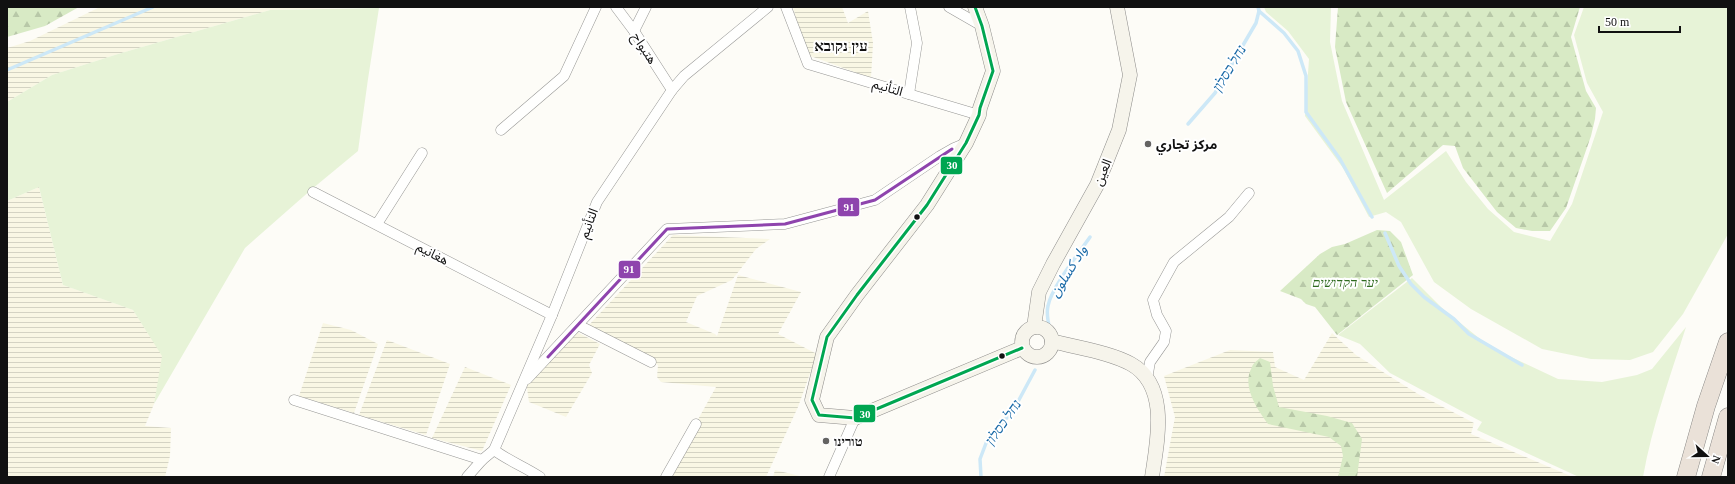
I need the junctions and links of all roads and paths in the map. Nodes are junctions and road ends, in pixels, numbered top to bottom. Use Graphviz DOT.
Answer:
graph roads {
  1 [pos="596,7"];
  2 [pos="616,7"];
  3 [pos="646,7"];
  4 [pos="768,7"];
  5 [pos="786,7"];
  6 [pos="910,7"];
  7 [pos="949,7"];
  8 [pos="975,7"];
  9 [pos="1118,7"];
  10 [pos="982,26"];
  11 [pos="634,31"];
  12 [pos="672,90"];
  13 [pos="909,94"];
  14 [pos="979,115"];
  15 [pos="501,130"];
  16 [pos="966,143"];
  17 [pos="422,153"];
  18 [pos="312,192"];
  19 [pos="1250,192"];
  20 [pos="377,224"];
  21 [pos="552,315"];
  22 [pos="578,325"];
  23 [pos="1034,327"];
  24 [pos="1052,341"];
  25 [pos="1728,342"];
  26 [pos="1022,348"];
  27 [pos="651,362"];
  28 [pos="1147,379"];
  29 [pos="521,386"];
  30 [pos="294,400"];
  31 [pos="1728,417"];
  32 [pos="855,418"];
  33 [pos="696,424"];
  34 [pos="494,450"];
  35 [pos="482,460"];
  36 [pos="467,477"];
  37 [pos="540,477"];
  38 [pos="666,477"];
  39 [pos="829,477"];
  40 [pos="1152,477"];
  41 [pos="1686,477"];
  42 [pos="1711,477"];
  1 -- 15 [label="street"];
  2 -- 11 [label="street, هتبواح"];
  3 -- 11 [label="street"];
  4 -- 12 [label="street, التأنيم"];
  5 -- 13 [label="street, التأنيم"];
  6 -- 13 [label="street"];
  7 -- 10 [label="street"];
  8 -- 10 [label="street"];
  9 -- 23 [label="street, العين"];
  10 -- 14 [label="street"];
  11 -- 12 [label="street, هتبواح"];
  12 -- 21 [label="street, التأنيم"];
  13 -- 14 [label="street, التأنيم"];
  14 -- 16 [label="street"];
  16 -- 22 [label="street"];
  16 -- 32 [label="street"];
  17 -- 20 [label="street"];
  18 -- 20 [label="street, هغانيم"];
  19 -- 28 [label="street"];
  20 -- 21 [label="street, هغانيم"];
  21 -- 29 [label="street, التأنيم"];
  22 -- 27 [label="street"];
  22 -- 29 [label="street"];
  23 -- 24 [label="street"];
  23 -- 26 [label="street"];
  24 -- 26 [label="street"];
  24 -- 28 [label="street"];
  25 -- 41 [label="highway"];
  26 -- 32 [label="street"];
  28 -- 40 [label="street"];
  29 -- 34 [label="street, التأنيم"];
  30 -- 35 [label="street"];
  31 -- 42 [label="highway"];
  32 -- 39 [label="street"];
  33 -- 38 [label="street"];
  34 -- 35 [label="street, التأنيم"];
  34 -- 37 [label="street"];
  35 -- 36 [label="street, التأنيم"];
}
